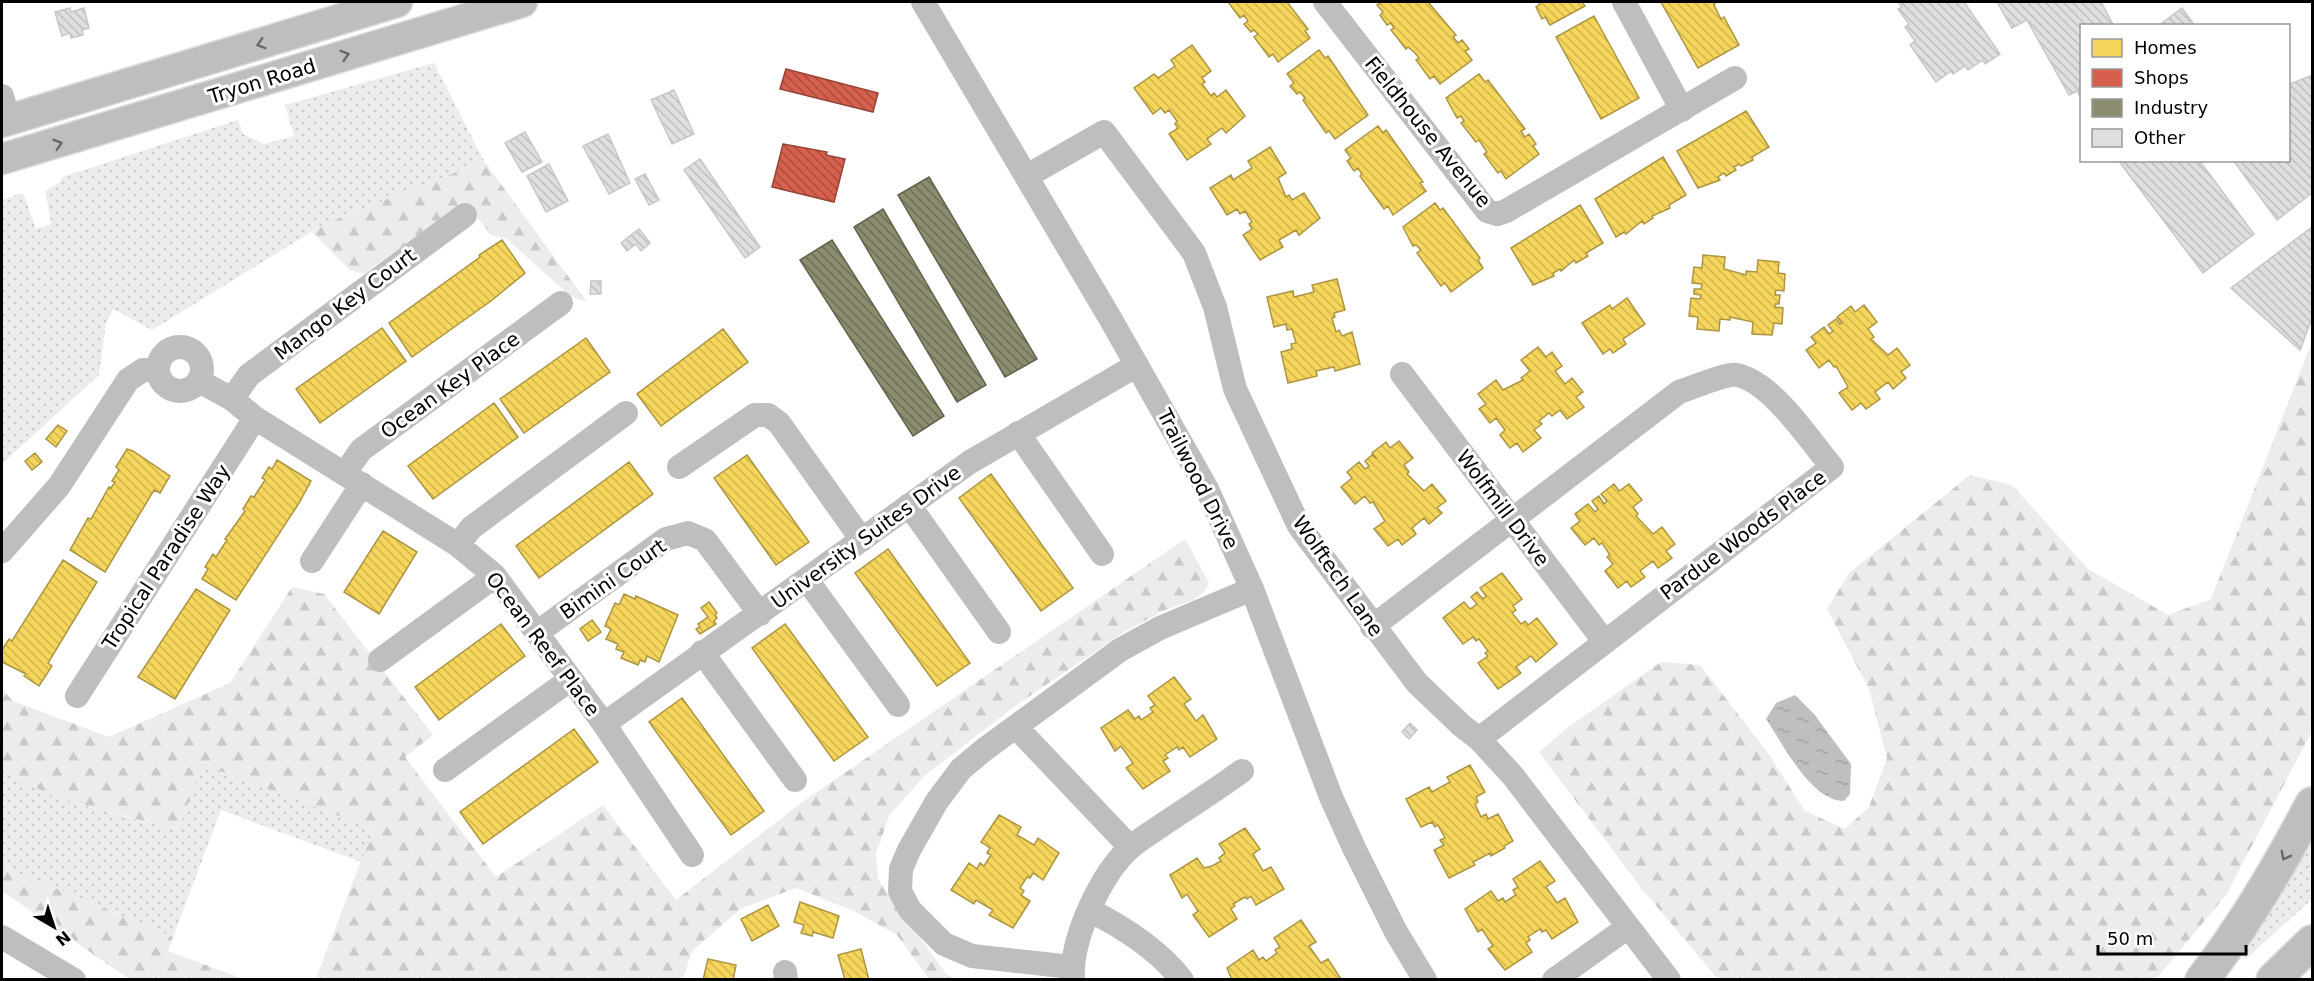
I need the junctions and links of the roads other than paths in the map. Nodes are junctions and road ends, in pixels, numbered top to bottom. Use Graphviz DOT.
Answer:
graph roads {
  1 [pos="397,2"];
  2 [pos="522,2"];
  3 [pos="923,2"];
  4 [pos="1324,2"];
  5 [pos="1624,2"];
  6 [pos="1735,78"];
  7 [pos="1682,110"];
  8 [pos="4,113"];
  9 [pos="2,159"];
  10 [pos="1027,176"];
  11 [pos="465,215"];
  12 [pos="561,303"];
  13 [pos="1137,365"];
  14 [pos="157,368"];
  15 [pos="1402,374"];
  16 [pos="199,381"];
  17 [pos="232,399"];
  18 [pos="626,413"];
  19 [pos="255,418"];
  20 [pos="1018,433"];
  21 [pos="679,467"];
  22 [pos="353,478"];
  23 [pos="909,505"];
  24 [pos="1512,519"];
  25 [pos="862,540"];
  26 [pos="458,544"];
  27 [pos="2,550"];
  28 [pos="1102,554"];
  29 [pos="312,561"];
  30 [pos="495,576"];
  31 [pos="807,580"];
  32 [pos="1252,589"];
  33 [pos="760,614"];
  34 [pos="1372,627"];
  35 [pos="538,632"];
  36 [pos="999,632"];
  37 [pos="1604,642"];
  38 [pos="702,652"];
  39 [pos="380,660"];
  40 [pos="571,679"];
  41 [pos="77,696"];
  42 [pos="898,705"];
  43 [pos="604,724"];
  44 [pos="1016,727"];
  45 [pos="1479,739"];
  46 [pos="445,770"];
  47 [pos="1242,771"];
  48 [pos="795,780"];
  49 [pos="2313,804"];
  50 [pos="1130,847"];
  51 [pos="692,855"];
  52 [pos="1089,910"];
  53 [pos="1628,927"];
  54 [pos="2,937"];
  55 [pos="2313,942"];
  56 [pos="1072,973"];
  57 [pos="74,980"];
  58 [pos="1182,980"];
  59 [pos="1425,980"];
  60 [pos="1554,980"];
  61 [pos="1668,980"];
  62 [pos="2202,980"];
  63 [pos="2273,980"];
  1 -- 8 [label="main road, Tryon Road, one-way"];
  9 -- 2 [label="main road, Tryon Road, one-way"];
  3 -- 10 [label="street, Trailwood Drive"];
  4 -- 7 [label="street, Fieldhouse Avenue"];
  5 -- 7 [label="street"];
  6 -- 7 [label="street, Fieldhouse Avenue"];
  10 -- 13 [label="street, Trailwood Drive"];
  10 -- 34 [label="street, Wolftech Lane"];
  11 -- 17 [label="street, Mango Key Court"];
  12 -- 22 [label="street, Ocean Key Place"];
  13 -- 20 [label="street, University Suites Drive"];
  13 -- 32 [label="street, Trailwood Drive"];
  14 -- 16 [label="street"];
  14 -- 16 [label="street"];
  14 -- 27 [label="street"];
  15 -- 24 [label="street, Wolfmill Drive"];
  16 -- 17 [label="street, Ocean Reef Place"];
  17 -- 19 [label="street, Ocean Reef Place"];
  18 -- 26 [label="street"];
  19 -- 22 [label="street, Ocean Reef Place"];
  19 -- 41 [label="street, Tropical Paradise Way"];
  20 -- 23 [label="street, University Suites Drive"];
  20 -- 28 [label="street"];
  21 -- 25 [label="street"];
  22 -- 26 [label="street, Ocean Reef Place"];
  22 -- 29 [label="street, Ocean Key Place"];
  23 -- 25 [label="street, University Suites Drive"];
  23 -- 36 [label="street"];
  24 -- 34 [label="street, Pardue Woods Place"];
  24 -- 37 [label="street, Wolfmill Drive"];
  24 -- 37 [label="street, Pardue Woods Place"];
  25 -- 31 [label="street, University Suites Drive"];
  26 -- 30 [label="street, Ocean Reef Place"];
  30 -- 35 [label="street, Ocean Reef Place"];
  30 -- 39 [label="street"];
  31 -- 33 [label="street, University Suites Drive"];
  31 -- 42 [label="street"];
  32 -- 44 [label="street"];
  32 -- 59 [label="street, Trailwood Drive"];
  33 -- 35 [label="street, Bimini Court"];
  33 -- 38 [label="street, University Suites Drive"];
  34 -- 45 [label="street, Wolftech Lane"];
  35 -- 40 [label="street, Ocean Reef Place"];
  37 -- 45 [label="street, Pardue Woods Place"];
  38 -- 43 [label="street, University Suites Drive"];
  38 -- 48 [label="street"];
  40 -- 43 [label="street, Ocean Reef Place"];
  40 -- 46 [label="street"];
  43 -- 51 [label="street, Ocean Reef Place"];
  44 -- 50 [label="street"];
  44 -- 56 [label="street"];
  45 -- 53 [label="street, Wolftech Lane"];
  47 -- 50 [label="street"];
  49 -- 62 [label="highway, one-way"];
  50 -- 52 [label="street"];
  52 -- 56 [label="street"];
  52 -- 58 [label="street"];
  53 -- 60 [label="street"];
  53 -- 61 [label="street, Wolftech Lane"];
  54 -- 57 [label="street"];
  55 -- 63 [label="highway"];
}
